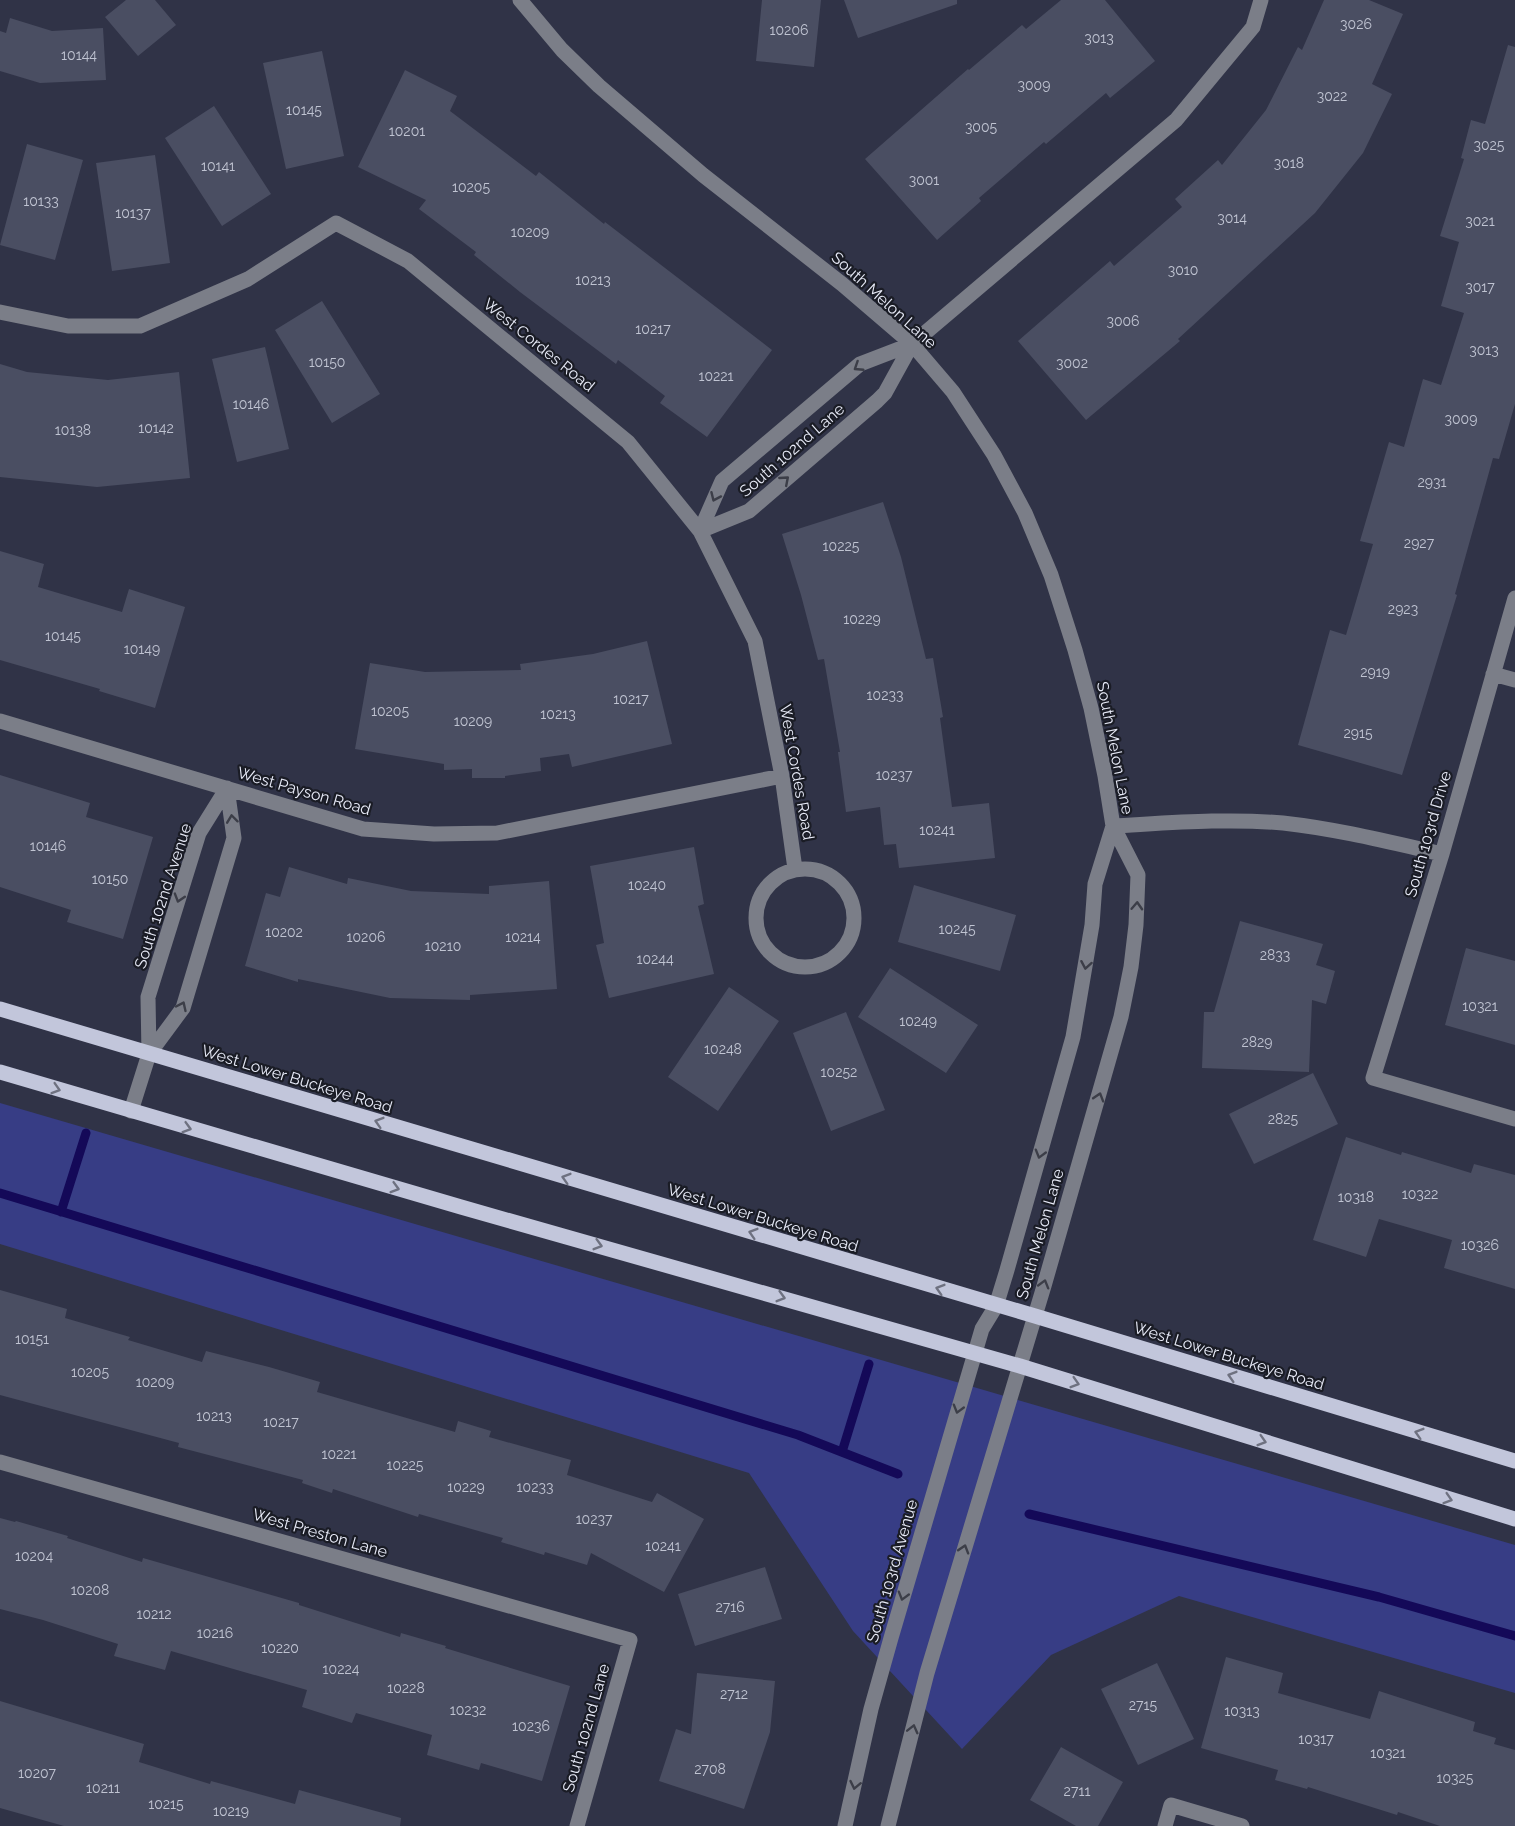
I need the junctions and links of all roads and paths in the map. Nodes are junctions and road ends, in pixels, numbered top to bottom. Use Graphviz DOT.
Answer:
graph roads {
  1 [pos="520,0"];
  2 [pos="1261,0"];
  3 [pos="0,312"];
  4 [pos="912,344"];
  5 [pos="700,531"];
  6 [pos="1515,598"];
  7 [pos="1493,674"];
  8 [pos="1515,680"];
  9 [pos="0,721"];
  10 [pos="782,776"];
  11 [pos="227,788"];
  12 [pos="1113,826"];
  13 [pos="1442,854"];
  14 [pos="795,869"];
  15 [pos="0,1009"];
  16 [pos="149,1054"];
  17 [pos="0,1072"];
  18 [pos="131,1111"];
  19 [pos="1515,1119"];
  20 [pos="996,1306"];
  21 [pos="1035,1316"];
  22 [pos="982,1329"];
  23 [pos="975,1353"];
  24 [pos="1020,1366"];
  25 [pos="0,1461"];
  26 [pos="1515,1461"];
  27 [pos="1515,1519"];
  28 [pos="630,1640"];
  29 [pos="577,1826"];
  30 [pos="845,1826"];
  31 [pos="888,1826"];
  32 [pos="1165,1826"];
  33 [pos="1242,1826"];
  1 -- 4 [label="street, South Melon Lane"];
  2 -- 4 [label="street, South 102nd Lane"];
  3 -- 5 [label="street, West Cordes Road"];
  5 -- 4 [label="street, South 102nd Lane, one-way"];
  4 -- 5 [label="street, South 102nd Lane, one-way"];
  4 -- 12 [label="street, South Melon Lane"];
  5 -- 10 [label="street, West Cordes Road"];
  6 -- 7 [label="street, South 103rd Drive"];
  7 -- 8 [label="street"];
  7 -- 13 [label="street, South 103rd Drive"];
  9 -- 11 [label="street, West Payson Road"];
  10 -- 11 [label="street, West Payson Road"];
  10 -- 14 [label="street, West Cordes Road"];
  11 -- 16 [label="street, South 102nd Avenue, one-way"];
  16 -- 11 [label="street, South 102nd Avenue, one-way"];
  12 -- 13 [label="street"];
  12 -- 20 [label="street, South Melon Lane, one-way"];
  21 -- 12 [label="street, South Melon Lane, one-way"];
  13 -- 19 [label="street, South 103rd Drive"];
  14 -- 14 [label="street"];
  15 -- 16 [label="main road, West Lower Buckeye Road"];
  16 -- 18 [label="street, South 102nd Avenue"];
  20 -- 16 [label="main road, West Lower Buckeye Road, one-way"];
  17 -- 18 [label="main road, one-way"];
  18 -- 23 [label="main road, one-way"];
  20 -- 21 [label="main road, West Lower Buckeye Road"];
  20 -- 22 [label="street, South Melon Lane"];
  21 -- 24 [label="street, South Melon Lane"];
  26 -- 21 [label="main road, West Lower Buckeye Road, one-way"];
  22 -- 23 [label="street, South 103rd Avenue"];
  23 -- 24 [label="main road"];
  23 -- 30 [label="street, South 103rd Avenue, one-way"];
  24 -- 27 [label="main road, one-way"];
  31 -- 24 [label="street, one-way"];
  25 -- 28 [label="street, West Preston Lane"];
  28 -- 29 [label="street, South 102nd Lane"];
  32 -- 33 [label="street"];
}
